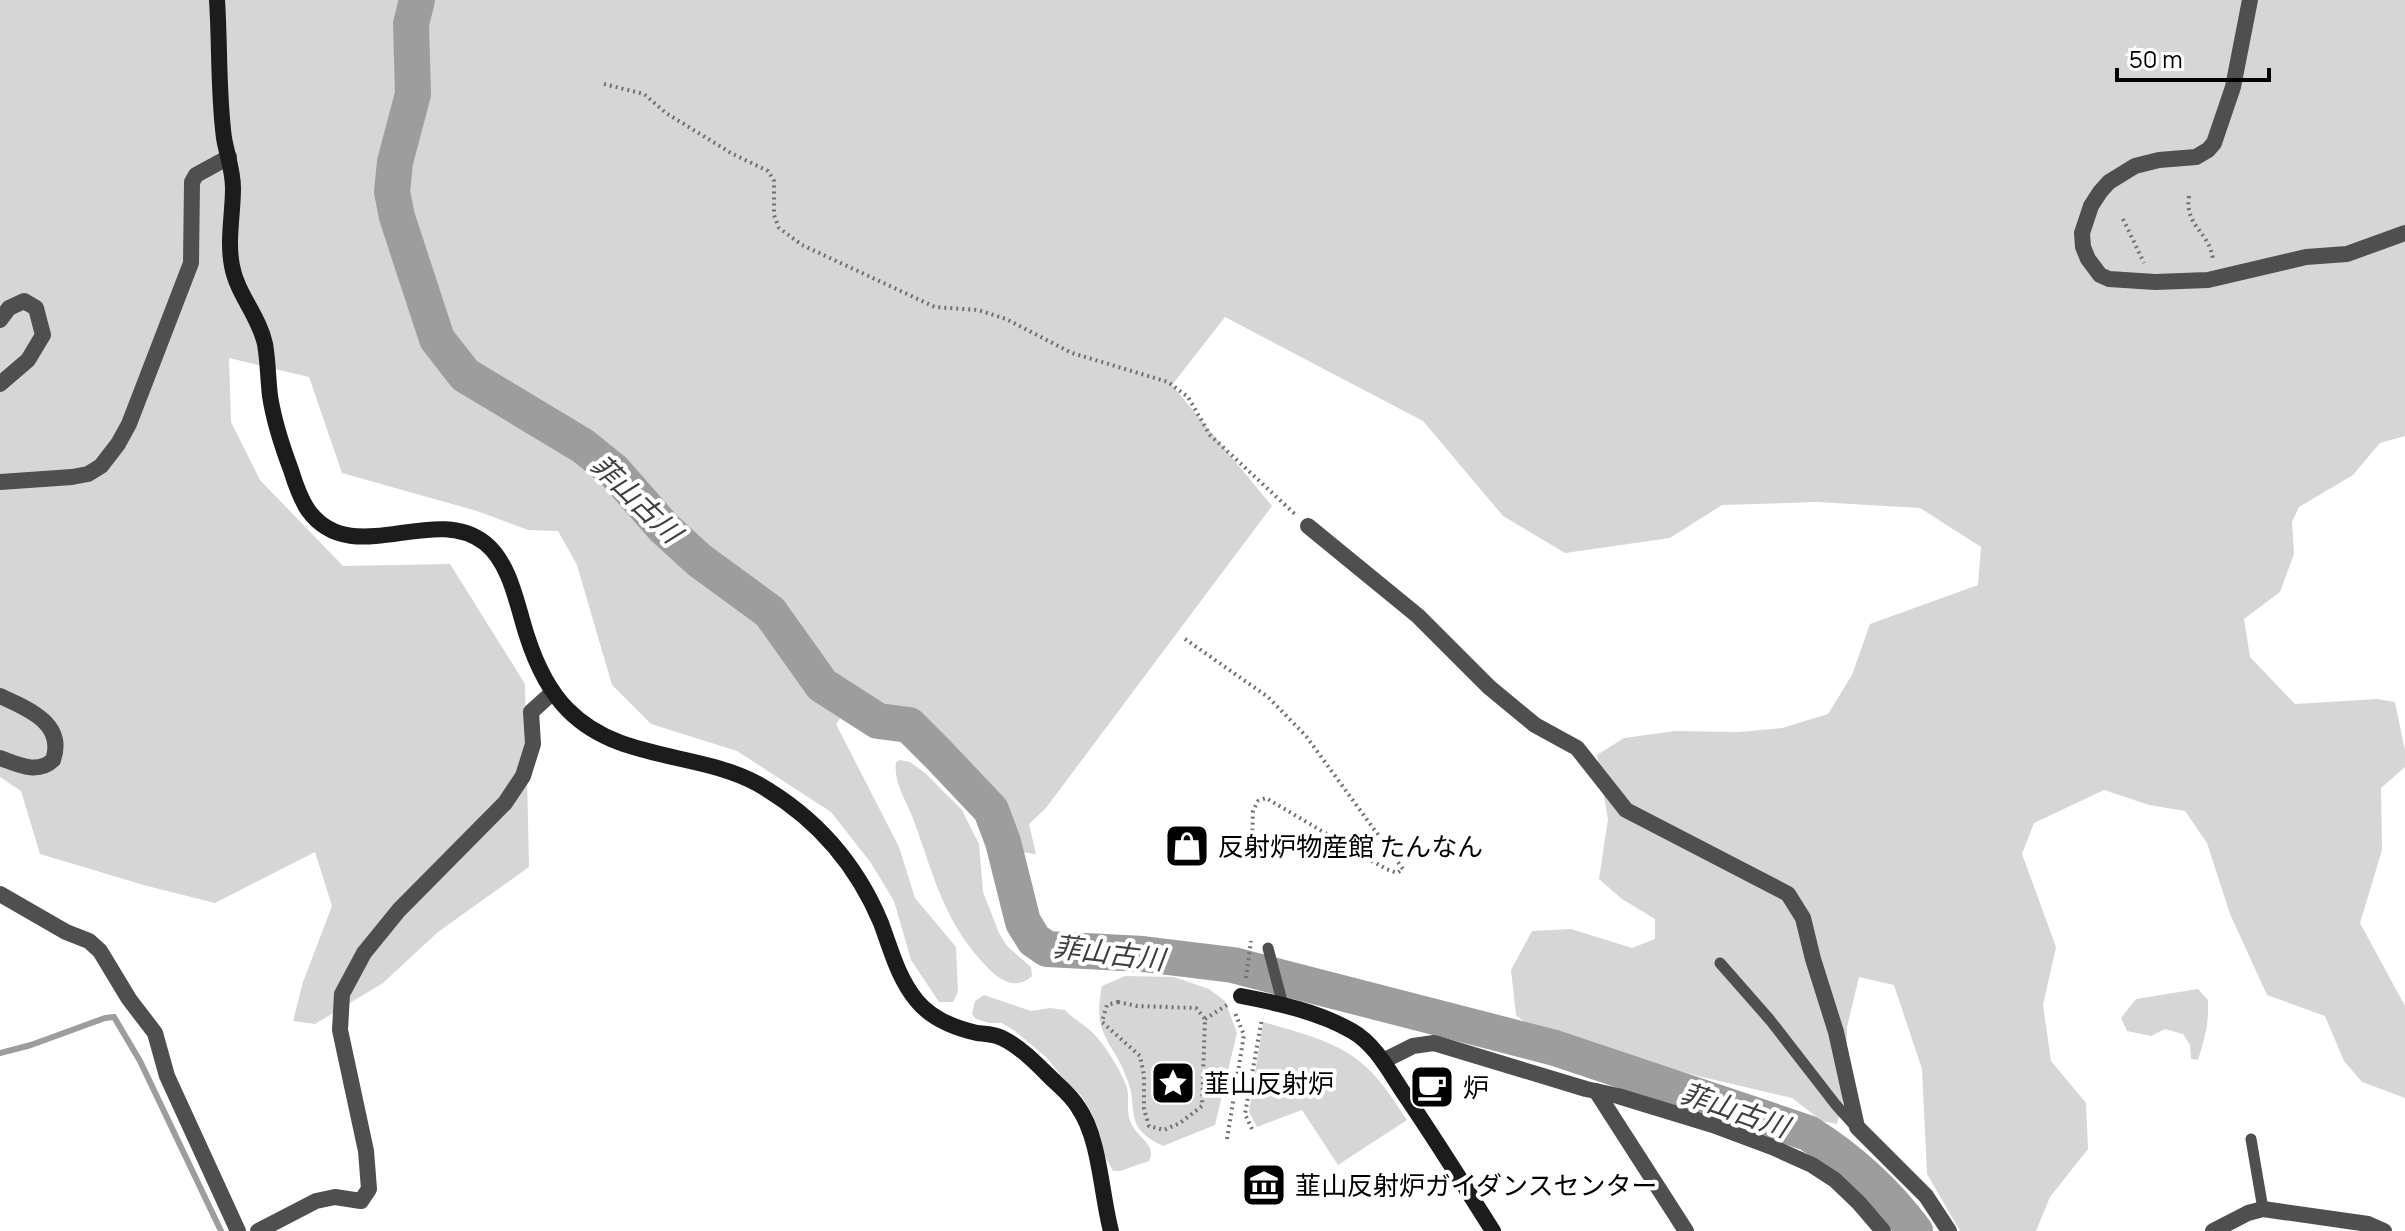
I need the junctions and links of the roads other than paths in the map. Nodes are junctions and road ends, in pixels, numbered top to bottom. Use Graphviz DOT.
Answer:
graph roads {
  1 [pos="217,0"];
  2 [pos="2250,0"];
  3 [pos="229,157"];
  4 [pos="2405,233"];
  5 [pos="0,320"];
  6 [pos="0,384"];
  7 [pos="27,479"];
  8 [pos="0,482"];
  9 [pos="0,496"];
  10 [pos="1308,526"];
  11 [pos="552,693"];
  12 [pos="0,696"];
  13 [pos="0,758"];
  14 [pos="0,894"];
  15 [pos="1268,948"];
  16 [pos="1720,963"];
  17 [pos="1243,989"];
  18 [pos="1281,996"];
  19 [pos="1383,1061"];
  20 [pos="1596,1091"];
  21 [pos="1857,1127"];
  22 [pos="2251,1139"];
  23 [pos="2263,1209"];
  24 [pos="238,1231"];
  25 [pos="258,1231"];
  26 [pos="1111,1231"];
  27 [pos="1493,1231"];
  28 [pos="1686,1231"];
  29 [pos="1883,1231"];
  30 [pos="1949,1231"];
  31 [pos="2213,1231"];
  32 [pos="2384,1231"];
  1 -- 3 [label="street"];
  2 -- 4 [label="street"];
  3 -- 7 [label="street"];
  3 -- 11 [label="street"];
  5 -- 6 [label="street"];
  7 -- 8 [label="street"];
  7 -- 9 [label="street"];
  10 -- 21 [label="street"];
  11 -- 25 [label="street"];
  11 -- 26 [label="street"];
  12 -- 13 [label="street"];
  14 -- 24 [label="street"];
  15 -- 18 [label="lane"];
  16 -- 21 [label="lane"];
  17 -- 18 [label="street"];
  18 -- 19 [label="street"];
  19 -- 20 [label="street"];
  19 -- 27 [label="street"];
  20 -- 28 [label="street"];
  20 -- 29 [label="street"];
  21 -- 30 [label="street"];
  22 -- 23 [label="lane"];
  23 -- 31 [label="street"];
  23 -- 32 [label="street"];
}
